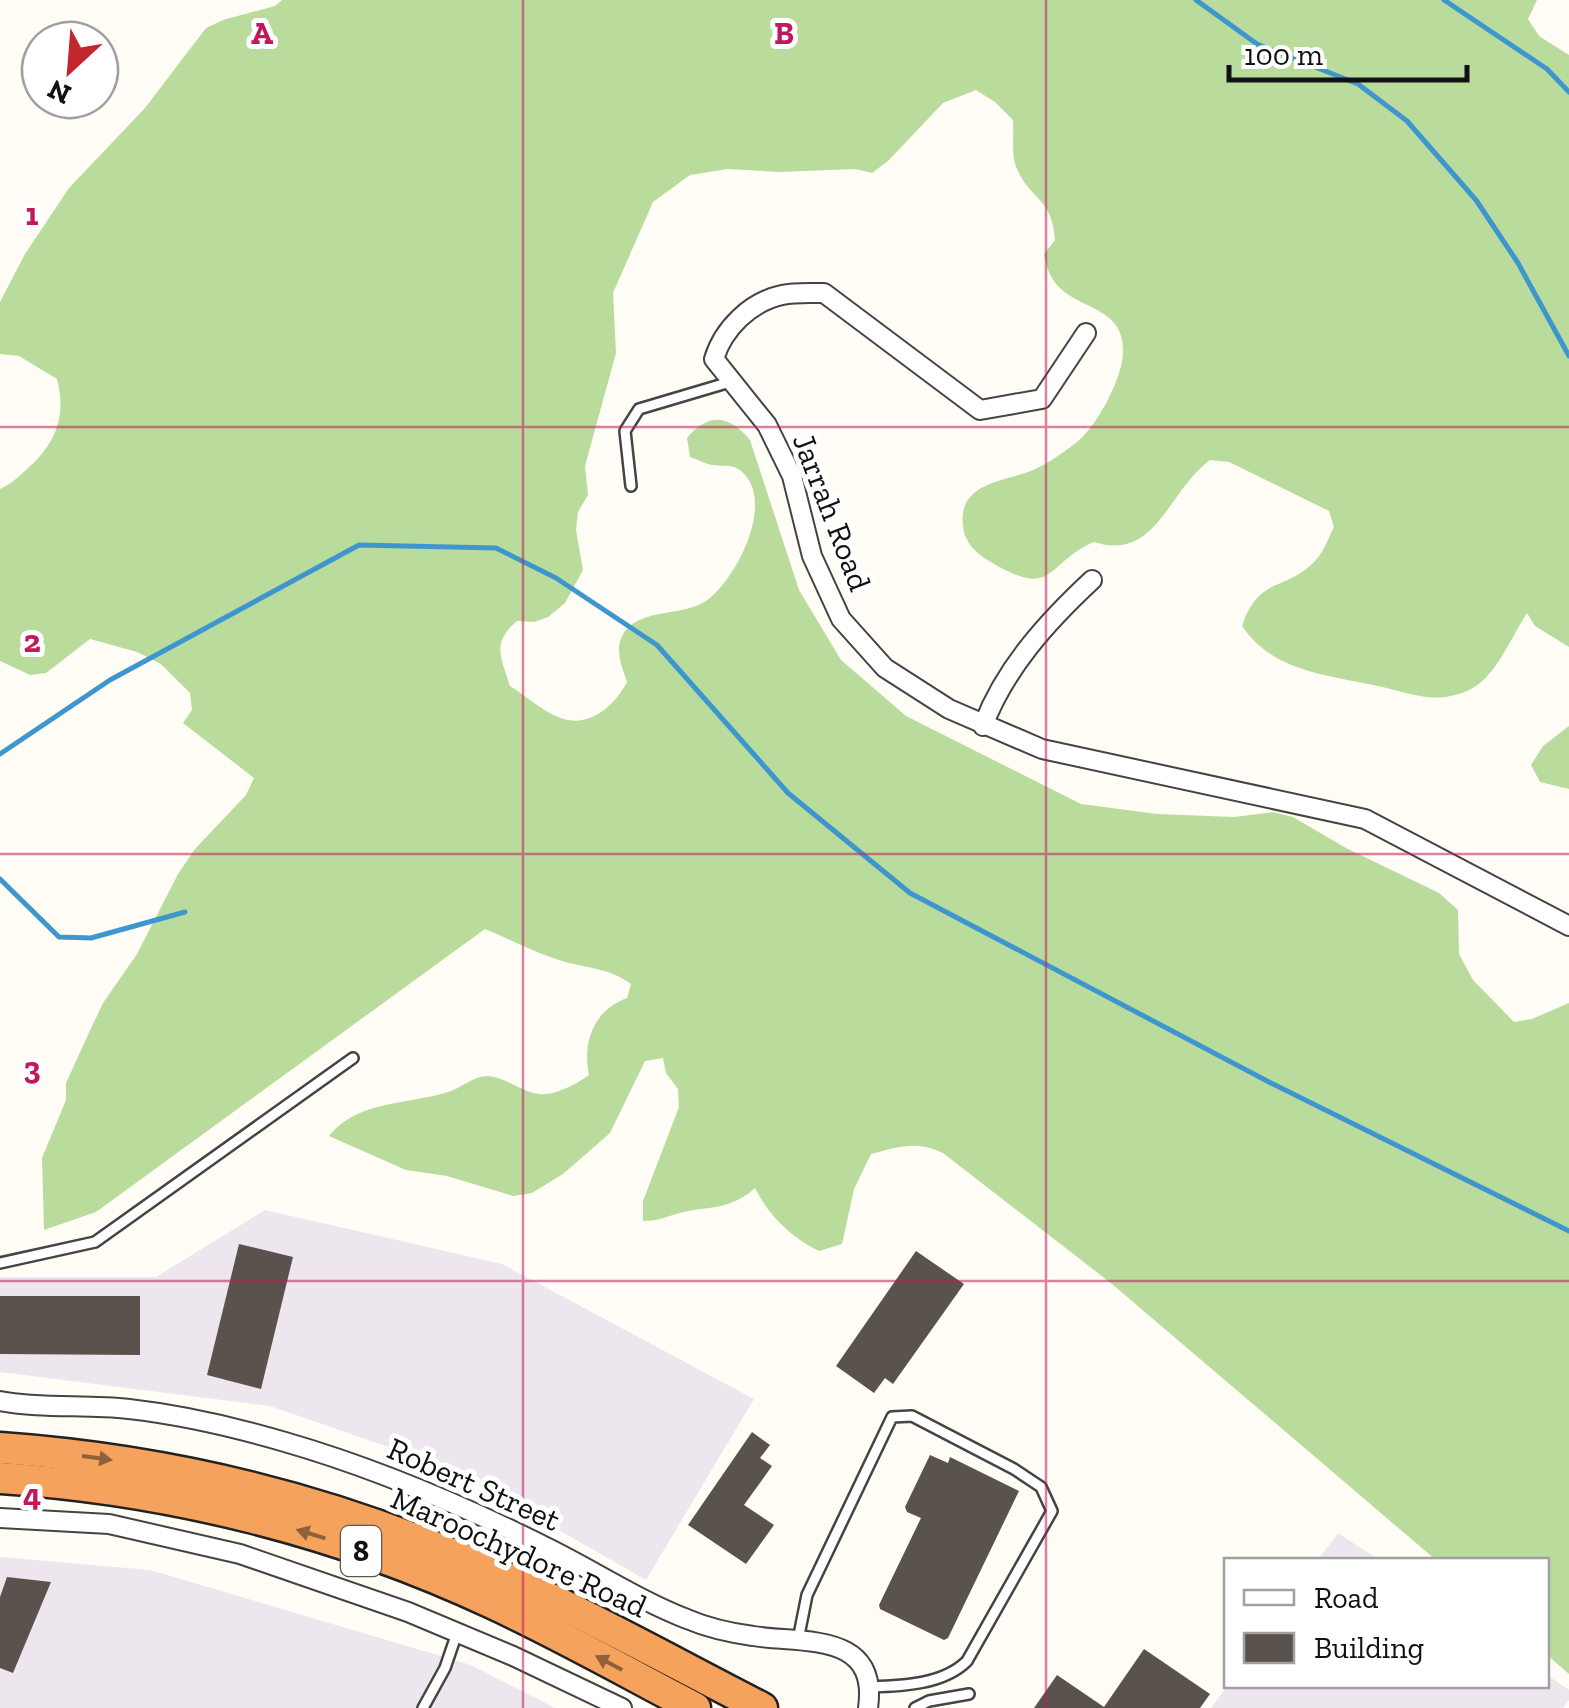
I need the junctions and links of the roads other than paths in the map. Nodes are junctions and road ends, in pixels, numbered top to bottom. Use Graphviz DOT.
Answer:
graph roads {
  1 [pos="1086,334"];
  2 [pos="730,382"];
  3 [pos="630,486"];
  4 [pos="1092,580"];
  5 [pos="983,726"];
  6 [pos="1569,926"];
  7 [pos="353,1058"];
  8 [pos="0,1263"];
  9 [pos="0,1401"];
  10 [pos="0,1448"];
  11 [pos="0,1478"];
  12 [pos="0,1518"];
  13 [pos="457,1632"];
  14 [pos="798,1640"];
  15 [pos="869,1687"];
  16 [pos="969,1694"];
  17 [pos="423,1708"];
  18 [pos="620,1708"];
  19 [pos="696,1708"];
  20 [pos="762,1708"];
  21 [pos="868,1708"];
  22 [pos="914,1708"];
  1 -- 2 [label="street, Jarrah Road"];
  2 -- 3 [label="lane"];
  2 -- 5 [label="street, Jarrah Road"];
  4 -- 5 [label="street"];
  5 -- 6 [label="street, Jarrah Road"];
  7 -- 8 [label="lane"];
  9 -- 14 [label="street, Robert Street"];
  10 -- 20 [label="highway, Maroochydore Road / 8, one-way"];
  19 -- 11 [label="highway, Maroochydore Road / 8, one-way"];
  12 -- 13 [label="street"];
  13 -- 17 [label="lane"];
  13 -- 18 [label="street"];
  14 -- 15 [label="street, Robert Street"];
  14 -- 15 [label="lane"];
  15 -- 21 [label="street"];
  16 -- 22 [label="lane"];
}
